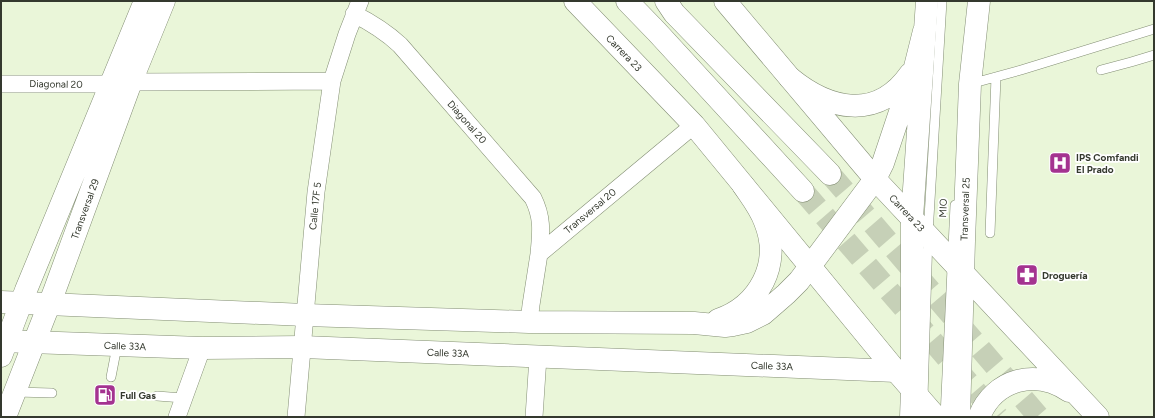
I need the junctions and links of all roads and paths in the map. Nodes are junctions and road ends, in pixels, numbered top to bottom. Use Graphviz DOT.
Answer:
graph roads {
  1 [pos="146,1"];
  2 [pos="164,1"];
  3 [pos="575,1"];
  4 [pos="627,1"];
  5 [pos="666,1"];
  6 [pos="725,1"];
  7 [pos="927,1"];
  8 [pos="942,1"];
  9 [pos="979,1"];
  10 [pos="357,8"];
  11 [pos="1154,30"];
  12 [pos="924,31"];
  13 [pos="1154,55"];
  14 [pos="915,67"];
  15 [pos="1101,70"];
  16 [pos="996,77"];
  17 [pos="790,78"];
  18 [pos="332,81"];
  19 [pos="964,81"];
  20 [pos="121,83"];
  21 [pos="1,84"];
  22 [pos="694,125"];
  23 [pos="830,174"];
  24 [pos="875,178"];
  25 [pos="743,185"];
  26 [pos="803,191"];
  27 [pos="955,193"];
  28 [pos="912,218"];
  29 [pos="990,233"];
  30 [pos="928,234"];
  31 [pos="539,254"];
  32 [pos="957,267"];
  33 [pos="810,268"];
  34 [pos="11,303"];
  35 [pos="49,304"];
  36 [pos="305,315"];
  37 [pos="529,322"];
  38 [pos="694,323"];
  39 [pos="34,342"];
  40 [pos="3,346"];
  41 [pos="117,346"];
  42 [pos="303,347"];
  43 [pos="202,348"];
  44 [pos="538,357"];
  45 [pos="896,371"];
  46 [pos="111,377"];
  47 [pos="16,392"];
  48 [pos="52,393"];
  49 [pos="157,396"];
  50 [pos="184,398"];
  51 [pos="921,409"];
  52 [pos="1094,413"];
  53 [pos="5,417"];
  54 [pos="176,417"];
  55 [pos="296,417"];
  56 [pos="534,417"];
  57 [pos="945,417"];
  58 [pos="959,417"];
  59 [pos="979,417"];
  1 -- 20 [label="main road, Transversal 29"];
  2 -- 20 [label="main road, Transversal 29"];
  3 -- 22 [label="main road, Carrera 23"];
  4 -- 26 [label="main road"];
  5 -- 23 [label="main road"];
  6 -- 17 [label="main road, Carrera 23"];
  7 -- 12 [label="main road"];
  8 -- 30 [label="lane, MIO"];
  9 -- 19 [label="main road, Transversal 25"];
  10 -- 18 [label="street, Calle 17F 5"];
  10 -- 31 [label="street, Diagonal 20"];
  11 -- 16 [label="lane"];
  12 -- 14 [label="main road"];
  12 -- 28 [label="main road"];
  13 -- 15 [label="lane"];
  14 -- 17 [label="main road"];
  14 -- 24 [label="main road"];
  16 -- 19 [label="lane"];
  16 -- 29 [label="lane"];
  17 -- 24 [label="main road, Carrera 23"];
  18 -- 20 [label="street, Diagonal 20"];
  18 -- 36 [label="street, Calle 17F 5"];
  19 -- 32 [label="main road, Transversal 25"];
  20 -- 21 [label="street, Diagonal 20"];
  20 -- 34 [label="main road, Transversal 29"];
  20 -- 35 [label="main road, Transversal 29"];
  22 -- 25 [label="main road, Carrera 23"];
  22 -- 31 [label="street, Transversal 20"];
  24 -- 28 [label="main road, Carrera 23"];
  24 -- 33 [label="main road"];
  25 -- 33 [label="main road, Carrera 23"];
  25 -- 38 [label="main road"];
  27 -- 32 [label="lane, MIO"];
  28 -- 30 [label="main road, Carrera 23"];
  28 -- 51 [label="main road"];
  30 -- 32 [label="main road, Carrera 23"];
  30 -- 51 [label="lane, MIO"];
  31 -- 37 [label="street"];
  32 -- 52 [label="main road, Carrera 23"];
  32 -- 57 [label="lane, MIO"];
  32 -- 58 [label="main road, Transversal 25"];
  33 -- 38 [label="main road"];
  33 -- 45 [label="main road, Carrera 23"];
  34 -- 35 [label="main road"];
  34 -- 40 [label="main road, Transversal 29"];
  35 -- 36 [label="main road"];
  35 -- 39 [label="main road, Transversal 29"];
  36 -- 37 [label="main road"];
  36 -- 42 [label="street, Calle 17F 5"];
  37 -- 38 [label="main road"];
  39 -- 40 [label="main road, Calle 33A"];
  39 -- 41 [label="main road, Calle 33A"];
  39 -- 47 [label="main road, Transversal 29"];
  41 -- 43 [label="main road, Calle 33A"];
  41 -- 46 [label="lane"];
  42 -- 43 [label="main road, Calle 33A"];
  42 -- 44 [label="main road, Calle 33A"];
  42 -- 55 [label="street, Calle 17F 5"];
  43 -- 50 [label="street"];
  44 -- 45 [label="main road, Calle 33A"];
  44 -- 56 [label="street"];
  45 -- 51 [label="main road, Carrera 23"];
  47 -- 48 [label="lane"];
  47 -- 53 [label="main road, Transversal 29"];
  49 -- 50 [label="lane"];
  50 -- 54 [label="street"];
  52 -- 59 [label="main road"];
}
